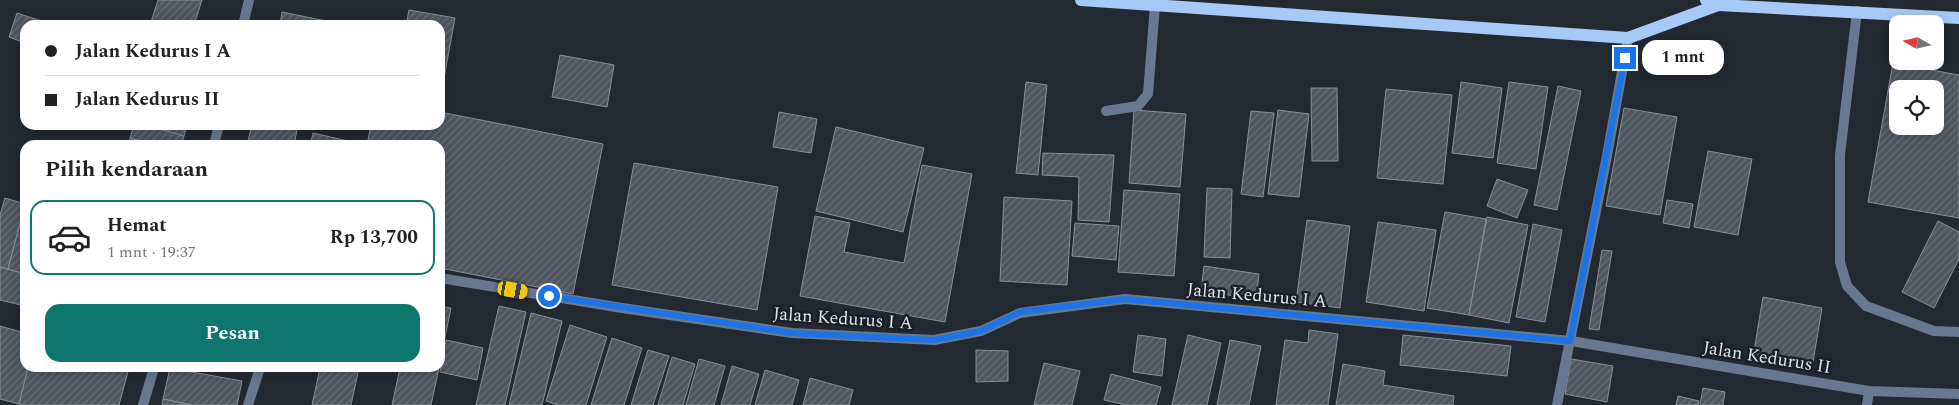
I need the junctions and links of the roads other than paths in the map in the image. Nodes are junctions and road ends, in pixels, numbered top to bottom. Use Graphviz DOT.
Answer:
graph roads {
  1 [pos="248,0"];
  2 [pos="1081,0"];
  3 [pos="1712,2"];
  4 [pos="1156,5"];
  5 [pos="1858,11"];
  6 [pos="1959,18"];
  7 [pos="244,20"];
  8 [pos="1628,38"];
  9 [pos="1106,111"];
  10 [pos="445,279"];
  11 [pos="1959,332"];
  12 [pos="1570,341"];
  13 [pos="153,372"];
  14 [pos="259,372"];
  15 [pos="1869,391"];
  16 [pos="1959,394"];
  17 [pos="143,405"];
  18 [pos="248,405"];
  19 [pos="1557,405"];
  20 [pos="1867,405"];
  1 -- 7 [label="street"];
  2 -- 4 [label="main road"];
  3 -- 5 [label="main road"];
  3 -- 8 [label="main road"];
  4 -- 8 [label="main road"];
  4 -- 9 [label="street"];
  5 -- 6 [label="main road"];
  5 -- 11 [label="street"];
  8 -- 12 [label="street"];
  10 -- 12 [label="street, Jalan Kedurus I A"];
  12 -- 15 [label="street, Jalan Kedurus II"];
  12 -- 19 [label="street"];
  13 -- 17 [label="street"];
  14 -- 18 [label="street"];
  15 -- 16 [label="street, Jalan Kedurus II"];
  15 -- 20 [label="street"];
}
